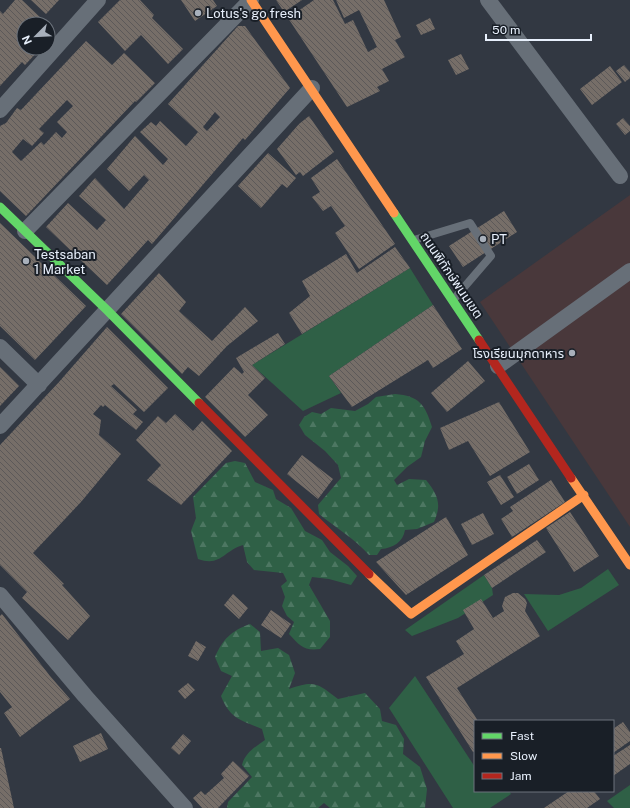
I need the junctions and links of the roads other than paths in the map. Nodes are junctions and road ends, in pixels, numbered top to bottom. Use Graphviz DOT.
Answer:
graph roads {
  1 [pos="98,0"];
  2 [pos="251,0"];
  3 [pos="488,0"];
  4 [pos="312,88"];
  5 [pos="0,110"];
  6 [pos="620,176"];
  7 [pos="0,208"];
  8 [pos="25,231"];
  9 [pos="414,240"];
  10 [pos="630,271"];
  11 [pos="454,300"];
  12 [pos="108,311"];
  13 [pos="0,347"];
  14 [pos="498,366"];
  15 [pos="39,385"];
  16 [pos="0,426"];
  17 [pos="584,495"];
  18 [pos="630,565"];
  19 [pos="0,595"];
  20 [pos="185,808"];
  1 -- 5 [label="street"];
  2 -- 4 [label="street, ถนนพิทักษ์พนมเขต"];
  2 -- 8 [label="street"];
  3 -- 6 [label="street"];
  4 -- 9 [label="street, ถนนพิทักษ์พนมเขต"];
  4 -- 12 [label="street"];
  7 -- 8 [label="street"];
  8 -- 12 [label="street"];
  9 -- 11 [label="street, ถนนพิทักษ์พนมเขต"];
  9 -- 11 [label="lane"];
  10 -- 14 [label="street"];
  11 -- 14 [label="street, ถนนพิทักษ์พนมเขต"];
  12 -- 15 [label="street"];
  12 -- 17 [label="street"];
  13 -- 15 [label="street"];
  14 -- 17 [label="street, ถนนพิทักษ์พนมเขต"];
  15 -- 16 [label="street"];
  17 -- 18 [label="street, ถนนพิทักษ์พนมเขต"];
  19 -- 20 [label="street"];
}
